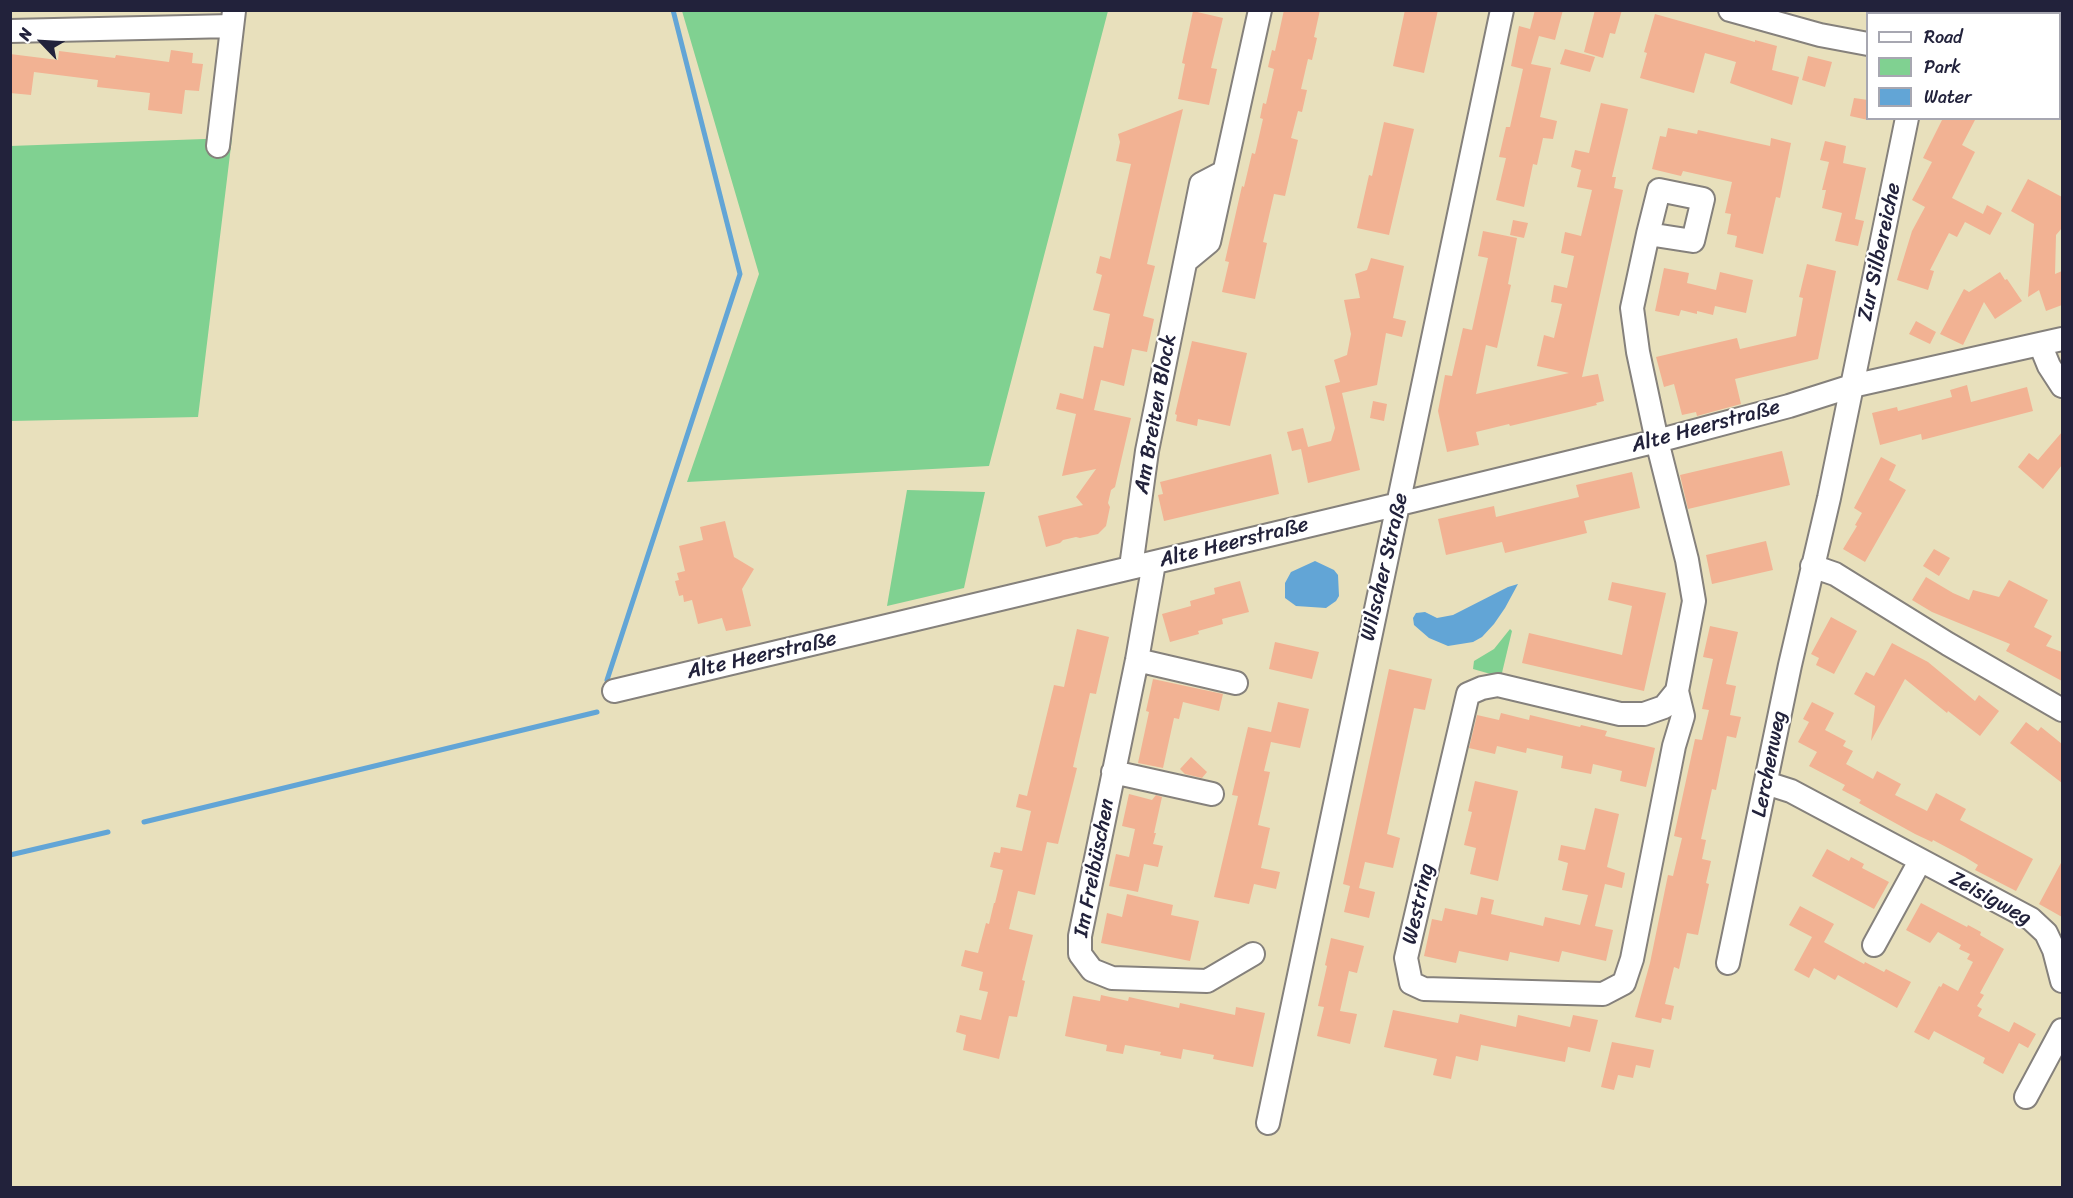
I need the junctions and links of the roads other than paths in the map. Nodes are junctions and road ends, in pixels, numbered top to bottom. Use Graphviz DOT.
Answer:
graph roads {
  1 [pos="1260,10"];
  2 [pos="1502,10"];
  3 [pos="1730,10"];
  4 [pos="233,18"];
  5 [pos="10,31"];
  6 [pos="1866,44"];
  7 [pos="1907,120"];
  8 [pos="218,146"];
  9 [pos="1648,234"];
  10 [pos="2062,339"];
  11 [pos="2040,344"];
  12 [pos="1852,386"];
  13 [pos="2062,386"];
  14 [pos="1657,441"];
  15 [pos="1399,504"];
  16 [pos="1154,563"];
  17 [pos="1812,566"];
  18 [pos="1131,567"];
  19 [pos="1137,660"];
  20 [pos="1236,683"];
  21 [pos="614,691"];
  22 [pos="1677,691"];
  23 [pos="2062,710"];
  24 [pos="1644,714"];
  25 [pos="1674,746"];
  26 [pos="1113,772"];
  27 [pos="1766,783"];
  28 [pos="1212,794"];
  29 [pos="1920,861"];
  30 [pos="1874,945"];
  31 [pos="1253,954"];
  32 [pos="1728,963"];
  33 [pos="2062,981"];
  34 [pos="2062,1030"];
  35 [pos="2026,1097"];
  36 [pos="1268,1123"];
  1 -- 18 [label="street, Am Breiten Block"];
  2 -- 15 [label="street, Wilscher Straße"];
  3 -- 6 [label="street"];
  4 -- 5 [label="street"];
  4 -- 8 [label="street"];
  7 -- 12 [label="street, Zur Silbereiche"];
  9 -- 14 [label="street, Westring"];
  10 -- 11 [label="street, Alte Heerstraße"];
  11 -- 12 [label="street, Alte Heerstraße"];
  11 -- 13 [label="street"];
  12 -- 14 [label="street, Alte Heerstraße"];
  12 -- 17 [label="street, Lerchenweg"];
  14 -- 15 [label="street, Alte Heerstraße"];
  14 -- 22 [label="street, Westring"];
  15 -- 16 [label="street, Alte Heerstraße"];
  15 -- 36 [label="street, Wilscher Straße"];
  16 -- 18 [label="street, Alte Heerstraße"];
  16 -- 19 [label="street, Im Freibüschen"];
  17 -- 23 [label="street"];
  17 -- 27 [label="street, Lerchenweg"];
  18 -- 21 [label="street, Alte Heerstraße"];
  19 -- 20 [label="street"];
  19 -- 26 [label="street, Im Freibüschen"];
  22 -- 24 [label="street"];
  22 -- 25 [label="street, Westring"];
  24 -- 25 [label="street"];
  24 -- 25 [label="street, Westring"];
  26 -- 28 [label="street, Im Freibüschen"];
  26 -- 31 [label="street, Im Freibüschen"];
  27 -- 29 [label="street, Zeisigweg"];
  27 -- 32 [label="street, Lerchenweg"];
  29 -- 30 [label="street"];
  29 -- 33 [label="street, Zeisigweg"];
  34 -- 35 [label="street"];
}
